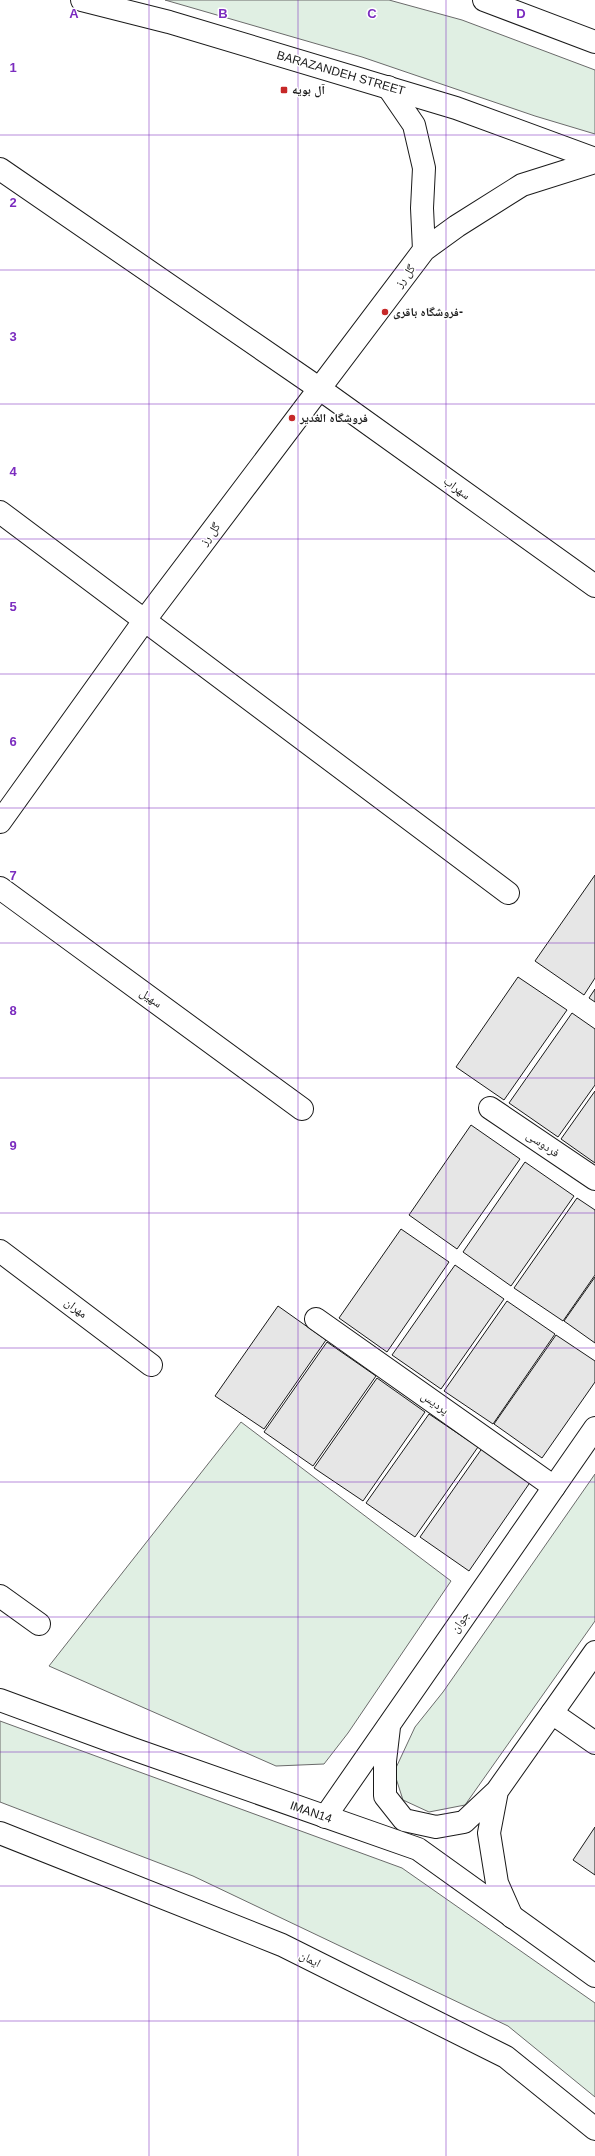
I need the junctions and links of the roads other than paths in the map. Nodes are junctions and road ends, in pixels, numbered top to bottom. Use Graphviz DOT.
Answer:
graph roads {
  1 [pos="82,0"];
  2 [pos="484,0"];
  3 [pos="595,42"];
  4 [pos="388,87"];
  5 [pos="595,161"];
  6 [pos="0,169"];
  7 [pos="424,250"];
  8 [pos="320,389"];
  9 [pos="0,512"];
  10 [pos="595,586"];
  11 [pos="144,621"];
  12 [pos="0,822"];
  13 [pos="0,888"];
  14 [pos="508,893"];
  15 [pos="490,1108"];
  16 [pos="302,1109"];
  17 [pos="595,1179"];
  18 [pos="0,1251"];
  19 [pos="316,1319"];
  20 [pos="151,1365"];
  21 [pos="595,1428"];
  22 [pos="554,1487"];
  23 [pos="0,1596"];
  24 [pos="38,1624"];
  25 [pos="595,1652"];
  26 [pos="0,1700"];
  27 [pos="552,1713"];
  28 [pos="390,1724"];
  29 [pos="595,1742"];
  30 [pos="497,1791"];
  31 [pos="325,1816"];
  32 [pos="0,1833"];
  33 [pos="512,1917"];
  34 [pos="595,1976"];
  35 [pos="595,2129"];
  1 -- 4 [label="street, BARAZANDEH STREET"];
  2 -- 3 [label="street"];
  4 -- 5 [label="street, BARAZANDEH STREET"];
  4 -- 7 [label="street"];
  5 -- 7 [label="street, گل رز"];
  6 -- 8 [label="street, سهراب"];
  7 -- 8 [label="street, گل رز"];
  8 -- 10 [label="street, سهراب"];
  8 -- 11 [label="street, گل رز"];
  9 -- 11 [label="street"];
  11 -- 12 [label="street, گل رز"];
  11 -- 14 [label="street"];
  13 -- 16 [label="street, سهیل"];
  15 -- 17 [label="street, فردوسی"];
  18 -- 20 [label="street, مهران"];
  19 -- 22 [label="street, پردیس"];
  21 -- 22 [label="street, جوان"];
  22 -- 28 [label="street, جوان"];
  23 -- 24 [label="street"];
  25 -- 27 [label="street"];
  26 -- 31 [label="street, IMAN14"];
  27 -- 29 [label="street"];
  27 -- 30 [label="street"];
  28 -- 30 [label="street"];
  28 -- 31 [label="street, جوان"];
  30 -- 33 [label="street"];
  31 -- 33 [label="street, IMAN14"];
  32 -- 35 [label="street, ایمان"];
  33 -- 34 [label="street, IMAN14"];
}
